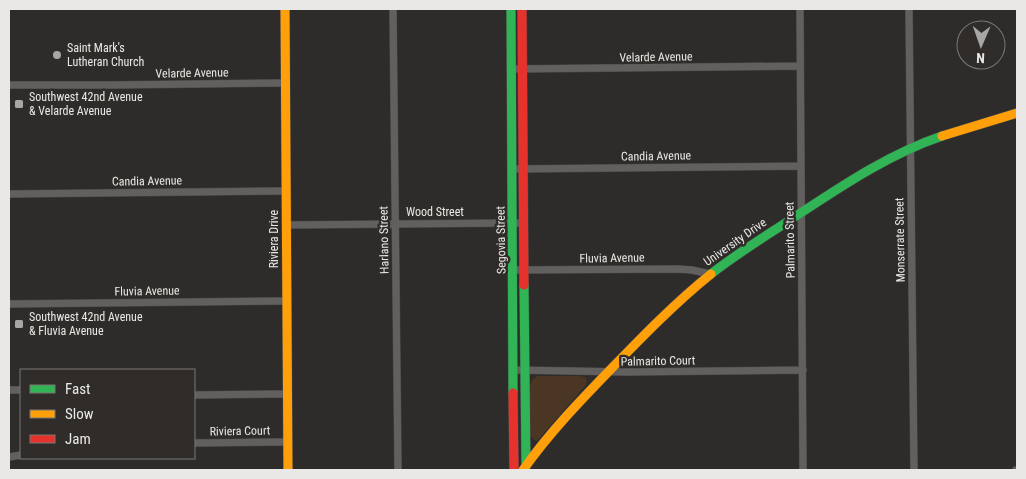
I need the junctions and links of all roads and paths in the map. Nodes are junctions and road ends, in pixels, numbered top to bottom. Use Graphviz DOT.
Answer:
graph roads {
  1 [pos="285,9"];
  2 [pos="393,9"];
  3 [pos="511,9"];
  4 [pos="522,9"];
  5 [pos="800,9"];
  6 [pos="909,9"];
  7 [pos="800,66"];
  8 [pos="512,69"];
  9 [pos="523,69"];
  10 [pos="286,83"];
  11 [pos="9,85"];
  12 [pos="1017,113"];
  13 [pos="911,148"];
  14 [pos="800,166"];
  15 [pos="512,169"];
  16 [pos="523,169"];
  17 [pos="286,192"];
  18 [pos="9,194"];
  19 [pos="801,213"];
  20 [pos="513,223"];
  21 [pos="524,223"];
  22 [pos="396,224"];
  23 [pos="286,225"];
  24 [pos="513,270"];
  25 [pos="525,270"];
  26 [pos="710,274"];
  27 [pos="286,301"];
  28 [pos="9,304"];
  29 [pos="514,370"];
  30 [pos="526,370"];
  31 [pos="803,370"];
  32 [pos="608,372"];
  33 [pos="287,394"];
  34 [pos="195,395"];
  35 [pos="287,442"];
  36 [pos="195,443"];
  37 [pos="525,469"];
  38 [pos="288,470"];
  39 [pos="398,470"];
  40 [pos="514,470"];
  41 [pos="803,470"];
  42 [pos="914,470"];
  1 -- 10 [label="street, Riviera Drive"];
  2 -- 22 [label="street, Harlano Street"];
  3 -- 8 [label="street, Segovia Street"];
  4 -- 9 [label="street, Segovia Street"];
  5 -- 7 [label="street, Palmarito Street"];
  6 -- 13 [label="street, Monserrate Street"];
  7 -- 9 [label="street, Velarde Avenue"];
  7 -- 14 [label="street, Palmarito Street"];
  8 -- 9 [label="street, Velarde Avenue"];
  8 -- 15 [label="street, Segovia Street"];
  9 -- 16 [label="street, Segovia Street"];
  10 -- 11 [label="street, Velarde Avenue"];
  10 -- 17 [label="street, Riviera Drive"];
  12 -- 13 [label="street, University Drive"];
  13 -- 19 [label="street, University Drive"];
  13 -- 42 [label="street, Monserrate Street"];
  14 -- 16 [label="street, Candia Avenue"];
  14 -- 19 [label="street, Palmarito Street"];
  15 -- 16 [label="street, Candia Avenue"];
  15 -- 20 [label="street, Segovia Street"];
  16 -- 21 [label="street, Segovia Street"];
  17 -- 18 [label="street, Candia Avenue"];
  17 -- 23 [label="street, Riviera Drive"];
  19 -- 26 [label="street, University Drive"];
  19 -- 31 [label="street, Palmarito Street"];
  20 -- 21 [label="street, Wood Street"];
  20 -- 22 [label="street, Wood Street"];
  20 -- 24 [label="street, Segovia Street"];
  21 -- 25 [label="street, Segovia Street"];
  22 -- 23 [label="street, Wood Street"];
  22 -- 39 [label="street, Harlano Street"];
  23 -- 27 [label="street, Riviera Drive"];
  24 -- 25 [label="street, Fluvia Avenue"];
  24 -- 29 [label="street, Segovia Street"];
  25 -- 26 [label="street, Fluvia Avenue"];
  25 -- 30 [label="street, Segovia Street"];
  26 -- 32 [label="street, University Drive"];
  27 -- 28 [label="street, Fluvia Avenue"];
  27 -- 33 [label="street, Riviera Drive"];
  29 -- 30 [label="street, Palmarito Court"];
  29 -- 40 [label="street, Segovia Street"];
  30 -- 32 [label="street, Palmarito Court"];
  30 -- 37 [label="street, Segovia Street"];
  31 -- 32 [label="street, Palmarito Court"];
  31 -- 41 [label="street, Palmarito Street"];
  32 -- 37 [label="street, University Drive"];
  33 -- 34 [label="street"];
  33 -- 35 [label="street, Riviera Drive"];
  35 -- 36 [label="street, Riviera Court"];
  35 -- 38 [label="street, Riviera Drive"];
}
